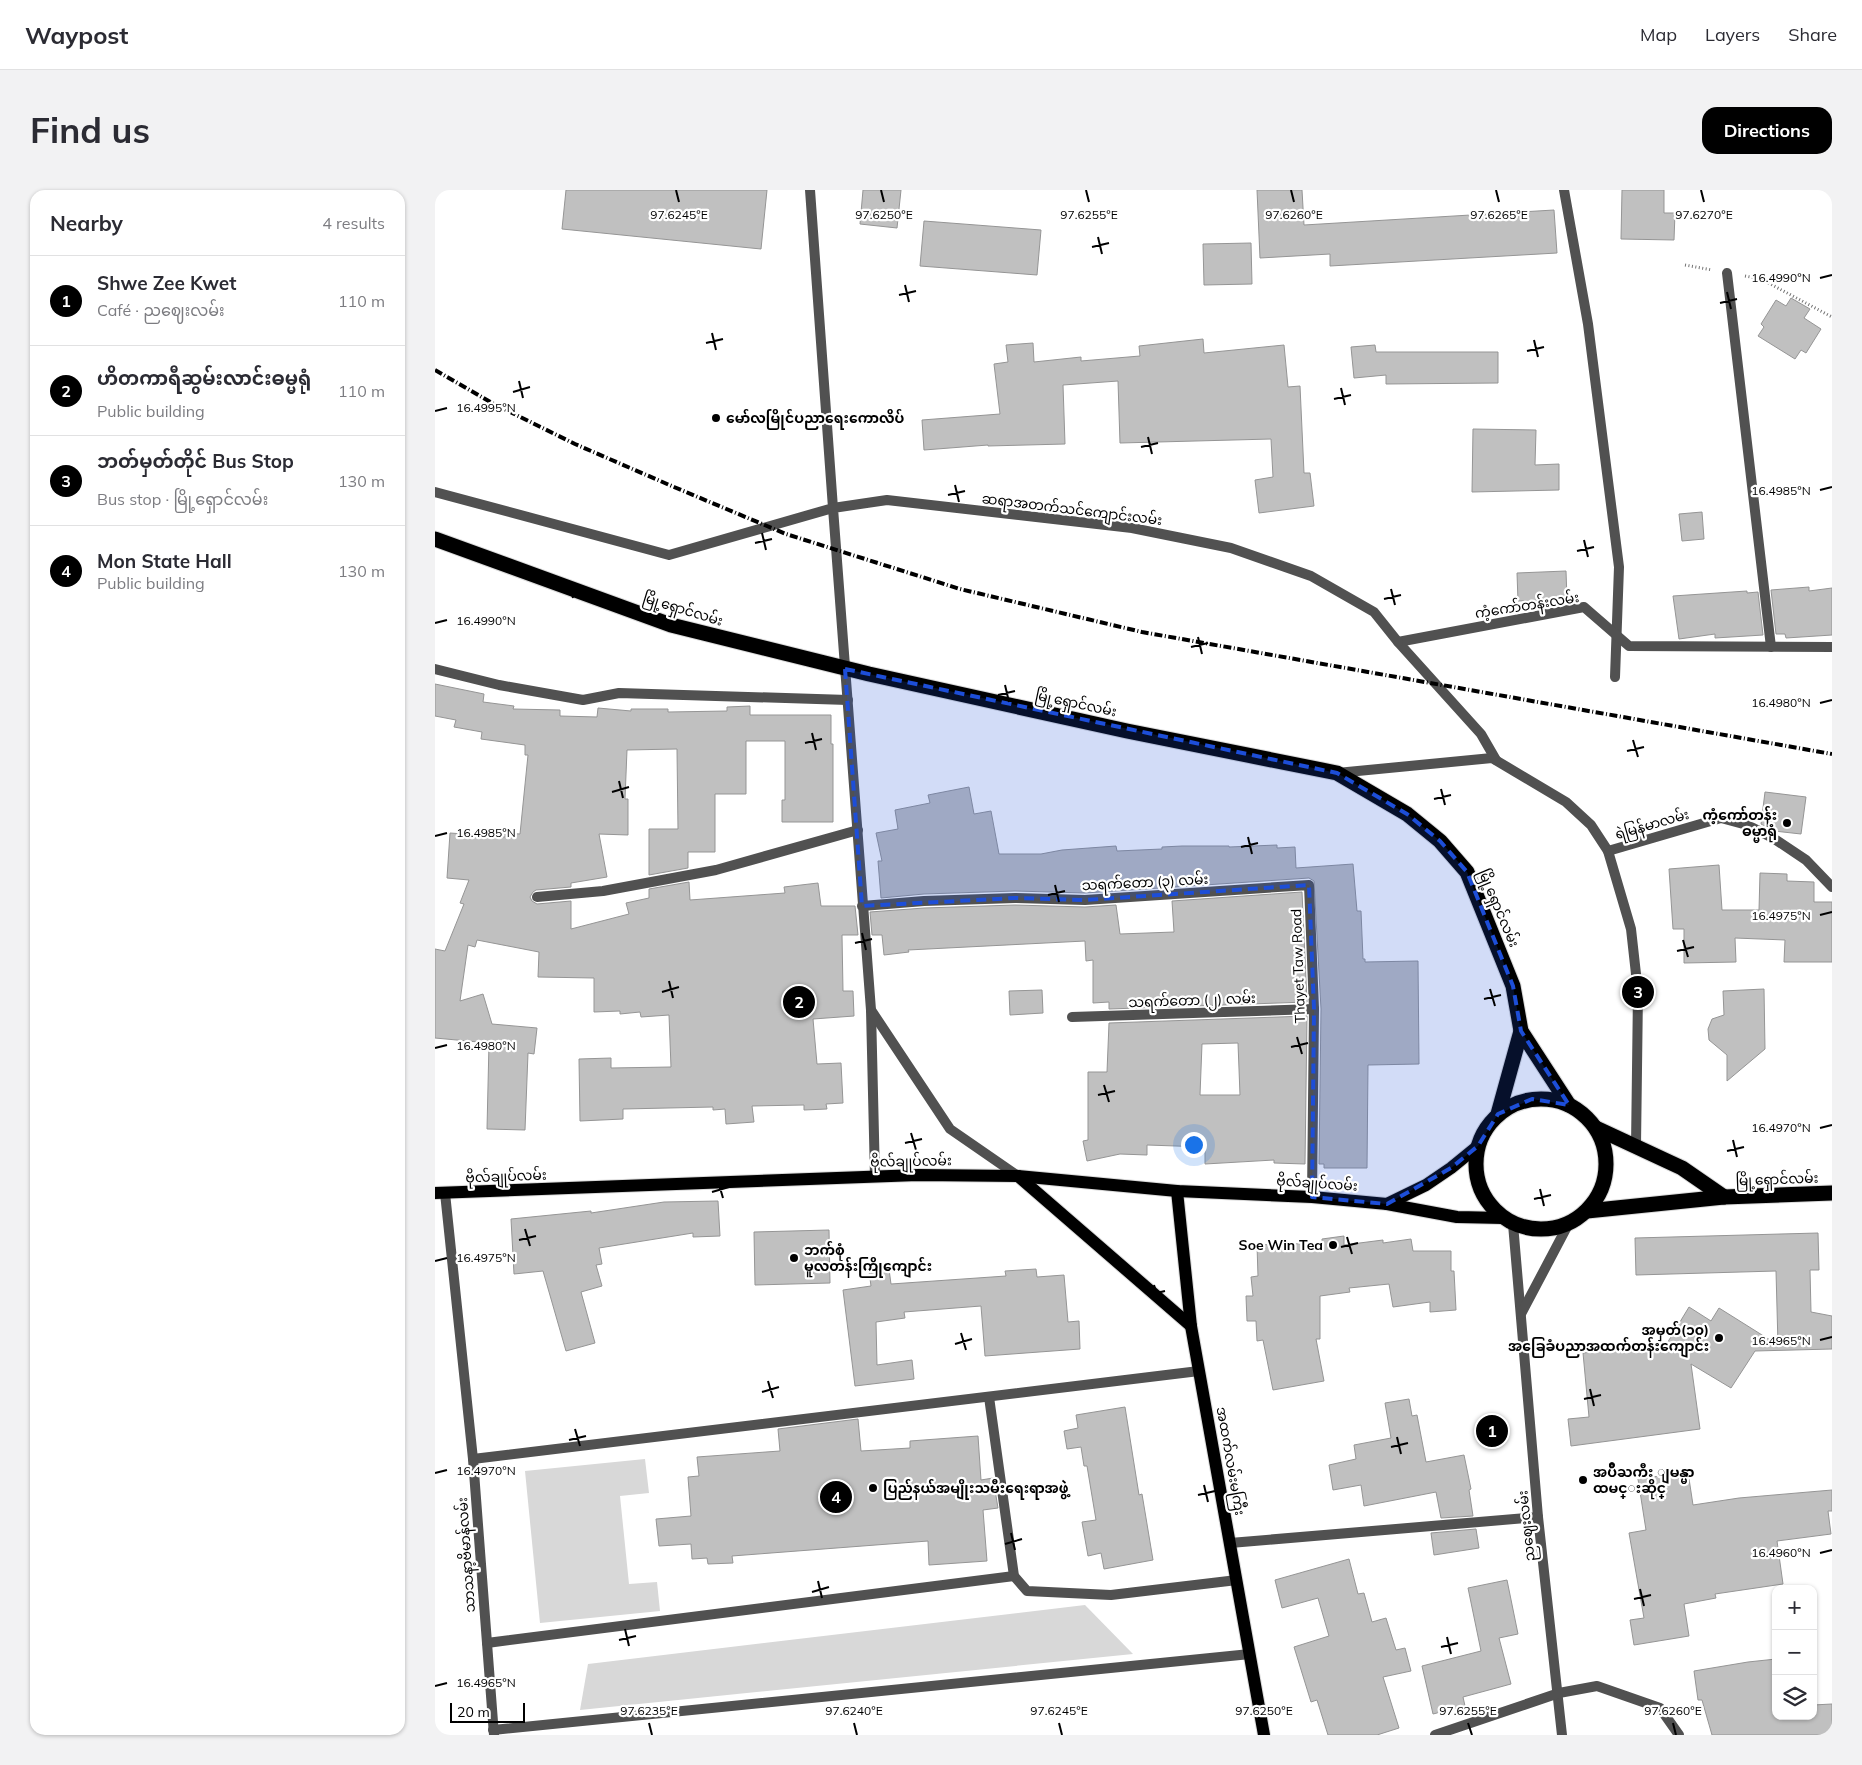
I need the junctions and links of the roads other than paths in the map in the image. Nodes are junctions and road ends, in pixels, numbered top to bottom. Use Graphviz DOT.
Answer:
graph roads {
  1 [pos="810,190"];
  2 [pos="1563,190"];
  3 [pos="1727,273"];
  4 [pos="435,492"];
  5 [pos="833,508"];
  6 [pos="435,539"];
  7 [pos="1616,634"];
  8 [pos="1398,642"];
  9 [pos="1832,647"];
  10 [pos="1771,648"];
  11 [pos="435,668"];
  12 [pos="1615,677"];
  13 [pos="848,700"];
  14 [pos="1496,760"];
  15 [pos="1337,773"];
  16 [pos="858,830"];
  17 [pos="1608,851"];
  18 [pos="1309,885"];
  19 [pos="1832,887"];
  20 [pos="537,897"];
  21 [pos="862,906"];
  22 [pos="1314,1009"];
  23 [pos="871,1010"];
  24 [pos="1072,1017"];
  25 [pos="1521,1031"];
  26 [pos="1569,1105"];
  27 [pos="1498,1114"];
  28 [pos="1596,1128"];
  29 [pos="1478,1146"];
  30 [pos="1636,1146"];
  31 [pos="875,1176"];
  32 [pos="1018,1176"];
  33 [pos="1177,1191"];
  34 [pos="440,1193"];
  35 [pos="1832,1193"];
  36 [pos="1312,1197"];
  37 [pos="1723,1197"];
  38 [pos="1387,1204"];
  39 [pos="1587,1211"];
  40 [pos="1508,1220"];
  41 [pos="1569,1223"];
  42 [pos="1521,1315"];
  43 [pos="1191,1326"];
  44 [pos="1199,1371"];
  45 [pos="989,1396"];
  46 [pos="473,1459"];
  47 [pos="1538,1517"];
  48 [pos="1230,1543"];
  49 [pos="1014,1576"];
  50 [pos="1237,1580"];
  51 [pos="487,1643"];
  52 [pos="1250,1654"];
  53 [pos="1559,1693"];
  54 [pos="494,1732"];
  55 [pos="1264,1735"];
  56 [pos="1435,1735"];
  57 [pos="1563,1735"];
  58 [pos="1679,1735"];
  1 -- 5 [label="street"];
  2 -- 7 [label="street"];
  3 -- 10 [label="street"];
  4 -- 5 [label="street, ဆရာအတက်သင်ကျောင်းလမ်း"];
  5 -- 8 [label="street, ဆရာအတက်သင်ကျောင်းလမ်း"];
  5 -- 13 [label="street"];
  6 -- 15 [label="highway, မြို့ရှောင်လမ်း"];
  7 -- 8 [label="street, ကံ့ကော်တန်းလမ်း"];
  7 -- 10 [label="street, ကံ့ကော်တန်းလမ်း"];
  7 -- 12 [label="street"];
  8 -- 14 [label="street"];
  9 -- 10 [label="street, ကံ့ကော်တန်းလမ်း"];
  11 -- 13 [label="street"];
  13 -- 16 [label="street"];
  14 -- 15 [label="street"];
  14 -- 17 [label="street"];
  15 -- 25 [label="highway, မြို့ရှောင်လမ်း"];
  16 -- 20 [label="street"];
  16 -- 21 [label="street"];
  17 -- 19 [label="street, ရဲမြန်မာလမ်း"];
  17 -- 30 [label="street"];
  18 -- 21 [label="street, သရက်တော (၃) လမ်း"];
  18 -- 22 [label="street, Thayet Taw Road"];
  21 -- 23 [label="street"];
  22 -- 24 [label="street, သရက်တော (၂) လမ်း"];
  22 -- 36 [label="street, Thayet Taw Road"];
  23 -- 31 [label="street"];
  23 -- 32 [label="street"];
  25 -- 26 [label="highway, မြို့ရှောင်လမ်း"];
  25 -- 27 [label="highway, မြို့ရှောင်လမ်း"];
  26 -- 27 [label="highway"];
  26 -- 28 [label="highway"];
  27 -- 29 [label="highway"];
  28 -- 30 [label="highway, မြို့ရှောင်လမ်း"];
  28 -- 39 [label="highway"];
  29 -- 38 [label="main road"];
  29 -- 40 [label="highway"];
  30 -- 37 [label="highway, မြို့ရှောင်လမ်း"];
  31 -- 32 [label="main road, ဗိုလ်ချုပ်လမ်း"];
  31 -- 34 [label="main road, ဗိုလ်ချုပ်လမ်း"];
  32 -- 33 [label="main road, ဗိုလ်ချုပ်လမ်း"];
  32 -- 43 [label="main road"];
  33 -- 36 [label="main road, ဗိုလ်ချုပ်လမ်း"];
  33 -- 43 [label="main road, အထက်လမ်းမကြီး"];
  34 -- 46 [label="street, သာသနာ့ဗိမာန်လမ်း"];
  35 -- 37 [label="highway, မြို့ရှောင်လမ်း"];
  36 -- 38 [label="main road, ဗိုလ်ချုပ်လမ်း"];
  37 -- 39 [label="highway, မြို့ရှောင်လမ်း"];
  38 -- 40 [label="main road, ဗိုလ်ချုပ်လမ်း"];
  39 -- 41 [label="highway"];
  40 -- 41 [label="highway"];
  40 -- 42 [label="street, ညဈေးလမ်း"];
  41 -- 42 [label="street"];
  42 -- 47 [label="street, ညဈေးလမ်း"];
  43 -- 44 [label="main road, အထက်လမ်းမကြီး"];
  44 -- 45 [label="street"];
  44 -- 48 [label="main road, အထက်လမ်းမကြီး"];
  45 -- 46 [label="street"];
  45 -- 49 [label="street"];
  46 -- 51 [label="street, သာသနာ့ဗိမာန်လမ်း"];
  47 -- 48 [label="street"];
  47 -- 53 [label="street, ညဈေးလမ်း"];
  48 -- 50 [label="main road, အထက်လမ်းမကြီး"];
  49 -- 50 [label="street"];
  49 -- 51 [label="street"];
  50 -- 52 [label="main road, အထက်လမ်းမကြီး"];
  51 -- 54 [label="street, သာသနာ့ဗိမာန်လမ်း"];
  52 -- 54 [label="street"];
  52 -- 55 [label="main road, အထက်လမ်းမကြီး"];
  53 -- 56 [label="street"];
  53 -- 57 [label="street, ညဈေးလမ်း"];
  53 -- 58 [label="street"];
}
